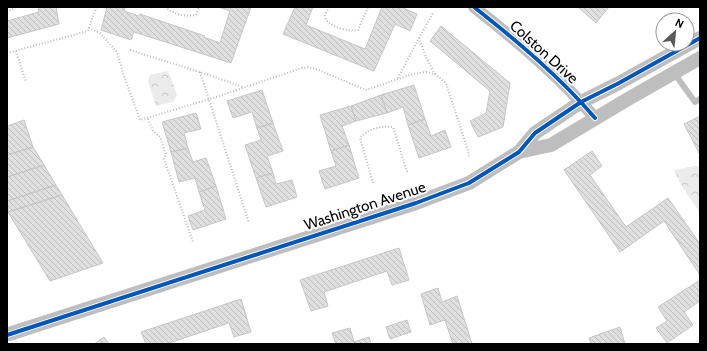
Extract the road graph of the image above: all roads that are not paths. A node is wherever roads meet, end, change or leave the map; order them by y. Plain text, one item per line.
1 (474, 7) edge
2 (700, 38) edge
3 (700, 58) edge
4 (674, 73) junction
5 (700, 99) edge
6 (581, 102) junction
7 (596, 118) junction
8 (519, 152) junction
9 (10, 336) edge

1 - 6 street, Colston Drive
2 - 6 street, Washington Avenue
3 - 4 street, Washington Avenue
4 - 5 lane
4 - 7 street, Washington Avenue
6 - 7 street, Colston Drive
6 - 8 street, Washington Avenue
7 - 8 street, Washington Avenue
8 - 9 street, Washington Avenue

